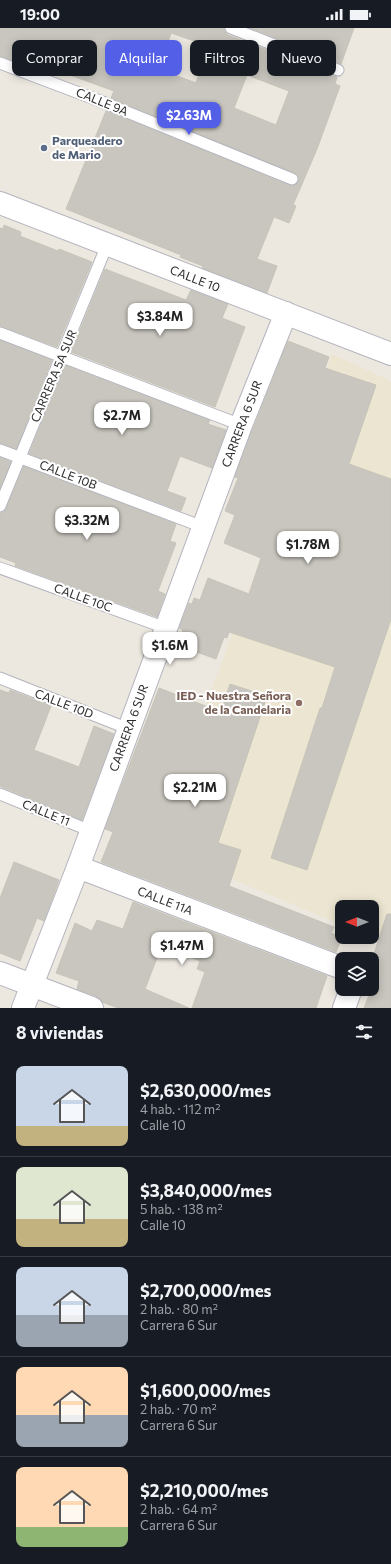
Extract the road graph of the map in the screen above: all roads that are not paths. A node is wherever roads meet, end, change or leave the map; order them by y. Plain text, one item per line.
1 (231, 28) edge
2 (0, 62) edge
3 (338, 70) dead end
4 (292, 179) dead end
5 (0, 203) edge
6 (107, 245) junction
7 (286, 313) junction
8 (0, 333) edge
9 (391, 354) edge
10 (62, 357) junction
11 (240, 425) junction
12 (0, 450) edge
13 (20, 457) junction
14 (0, 506) edge
15 (203, 527) junction
16 (0, 568) edge
17 (166, 628) junction
18 (0, 678) edge
19 (129, 728) junction
20 (0, 794) edge
21 (91, 831) junction
22 (78, 868) junction
23 (335, 965) edge
24 (0, 973) edge
25 (32, 985) junction
26 (348, 996) edge
27 (23, 1008) edge
28 (92, 1008) edge
29 (344, 1008) edge

1 - 3 lane
2 - 4 lane, CALLE 9A
5 - 6 street, CALLE 10
6 - 7 street, CALLE 10
6 - 10 lane, CARRERA 5A SUR
7 - 9 street, CALLE 10
7 - 11 street, CARRERA 6 SUR
8 - 10 lane
10 - 11 lane
10 - 13 lane, CARRERA 5A SUR
11 - 15 street, CARRERA 6 SUR
12 - 13 lane, CALLE 10B
13 - 14 lane, CARRERA 5A SUR
13 - 15 lane, CALLE 10B
15 - 17 street, CARRERA 6 SUR
16 - 17 lane, CALLE 10C
17 - 19 street, CARRERA 6 SUR
18 - 19 lane, CALLE 10D
19 - 21 street, CARRERA 6 SUR
20 - 21 lane, CALLE 11
21 - 22 street, CARRERA 6 SUR
22 - 23 street, CALLE 11A
22 - 25 street, CARRERA 6 SUR
24 - 25 street
25 - 27 street, CARRERA 6 SUR
25 - 28 street
26 - 29 street

